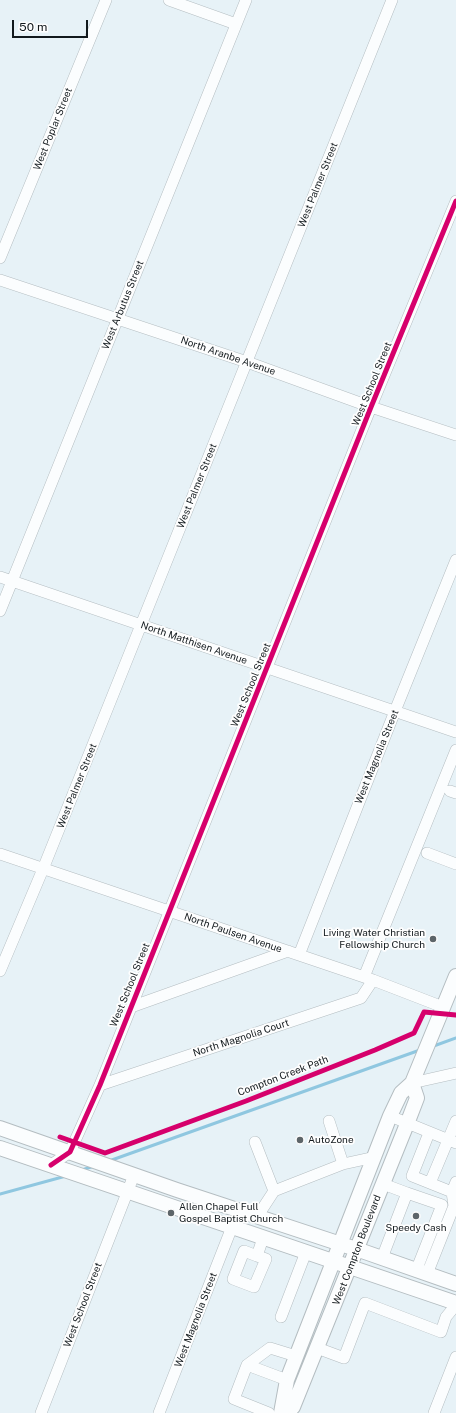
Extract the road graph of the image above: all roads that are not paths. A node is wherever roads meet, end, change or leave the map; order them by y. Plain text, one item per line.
1 (106, 0) edge
2 (169, 0) edge
3 (246, 0) edge
4 (392, 0) edge
5 (236, 24) junction
6 (456, 201) edge
7 (0, 258) edge
8 (0, 280) edge
9 (117, 319) junction
10 (247, 362) junction
11 (372, 407) junction
12 (456, 435) edge
13 (456, 560) edge
14 (0, 577) edge
15 (12, 581) junction
16 (0, 611) edge
17 (141, 625) junction
18 (268, 668) junction
19 (395, 711) junction
20 (456, 732) edge
21 (456, 750) edge
22 (427, 853) dead end
23 (0, 854) edge
24 (456, 864) edge
25 (43, 869) junction
26 (169, 911) junction
27 (293, 953) junction
28 (0, 970) edge
29 (456, 976) edge
30 (368, 979) junction
31 (131, 1007) junction
32 (443, 1007) junction
33 (456, 1073) edge
34 (412, 1083) junction
35 (100, 1085) junction
36 (390, 1116) junction
37 (329, 1120) dead end
38 (456, 1121) edge
39 (407, 1124) junction
40 (0, 1128) edge
41 (429, 1133) junction
42 (255, 1142) dead end
43 (452, 1142) edge
44 (0, 1148) edge
45 (70, 1152) junction
46 (374, 1157) junction
47 (343, 1164) junction
48 (51, 1165) junction
49 (131, 1174) junction
50 (430, 1183) junction
51 (383, 1184) junction
52 (454, 1187) edge
53 (274, 1190) junction
54 (127, 1192) junction
55 (407, 1193) junction
56 (258, 1217) junction
57 (232, 1227) junction
58 (264, 1238) junction
59 (341, 1244) junction
60 (357, 1249) junction
61 (306, 1252) junction
62 (257, 1256) dead end
63 (382, 1258) junction
64 (334, 1262) junction
65 (351, 1267) junction
66 (422, 1272) junction
67 (456, 1284) edge
68 (456, 1304) edge
69 (280, 1317) dead end
70 (317, 1348) junction
71 (296, 1356) junction
72 (456, 1357) edge
73 (248, 1365) junction
74 (287, 1380) junction
75 (41, 1413) edge
76 (159, 1413) edge
77 (269, 1413) edge
78 (281, 1413) edge
79 (286, 1413) edge
80 (434, 1413) edge

1 - 7 street, West Poplar Street
2 - 5 street
3 - 5 street, West Arbutus Street
4 - 10 street, West Palmer Street
5 - 9 street, West Arbutus Street
6 - 11 street, West School Street
8 - 9 street, North Aranbe Avenue
9 - 10 street, North Aranbe Avenue
9 - 15 street, West Arbutus Street
10 - 11 street, North Aranbe Avenue
10 - 17 street, West Palmer Street
11 - 12 street, North Aranbe Avenue
11 - 18 street, West School Street
13 - 19 street, West Magnolia Street
14 - 15 street, North Matthisen Avenue
15 - 16 street, West Arbutus Street
15 - 17 street, North Matthisen Avenue
17 - 18 street, North Matthisen Avenue
17 - 25 street, West Palmer Street
18 - 19 street, North Matthisen Avenue
18 - 26 street, West School Street
19 - 20 street, North Matthisen Avenue
19 - 27 street, West Magnolia Street
21 - 30 street, North Magnolia Court
22 - 24 street
23 - 25 street, North Paulsen Avenue
25 - 26 street, North Paulsen Avenue
25 - 28 street, West Palmer Street
26 - 27 street, North Paulsen Avenue
26 - 31 street, West School Street
27 - 30 street, North Paulsen Avenue
27 - 31 street
29 - 32 main road, West Compton Boulevard
30 - 32 street, North Paulsen Avenue
30 - 35 street, North Magnolia Court
31 - 35 street, West School Street
32 - 34 main road, West Compton Boulevard
33 - 34 street
34 - 36 main road, West Compton Boulevard
34 - 39 main road, West Compton Boulevard
35 - 45 street, West School Street
36 - 39 street
36 - 46 main road, West Compton Boulevard
37 - 47 street
38 - 43 street
39 - 41 street
39 - 51 main road, West Compton Boulevard
40 - 45 main road
41 - 43 street
41 - 50 street
42 - 53 street
43 - 50 street
44 - 48 main road
45 - 48 street
45 - 49 main road
46 - 47 street
46 - 59 main road, West Compton Boulevard
47 - 53 street
48 - 54 main road
49 - 54 street, West School Street
49 - 56 main road
50 - 52 street
51 - 55 street
51 - 60 main road, West Compton Boulevard
52 - 66 street
53 - 56 street
54 - 57 main road
54 - 75 street, West School Street
55 - 63 street
55 - 66 street
56 - 59 main road
57 - 58 main road
57 - 76 street, West Magnolia Street
58 - 61 main road
58 - 62 street
59 - 60 main road
59 - 64 main road, West Compton Boulevard
60 - 63 main road
60 - 65 main road, West Compton Boulevard
61 - 64 main road
61 - 69 street
63 - 66 main road
64 - 65 main road
64 - 71 main road, West Compton Boulevard
65 - 68 main road
65 - 70 main road, West Compton Boulevard
66 - 67 main road
68 - 70 street
70 - 79 main road, West Compton Boulevard
71 - 73 street
71 - 74 main road, West Compton Boulevard
72 - 80 street
73 - 74 street
73 - 77 street
74 - 78 main road, West Compton Boulevard

